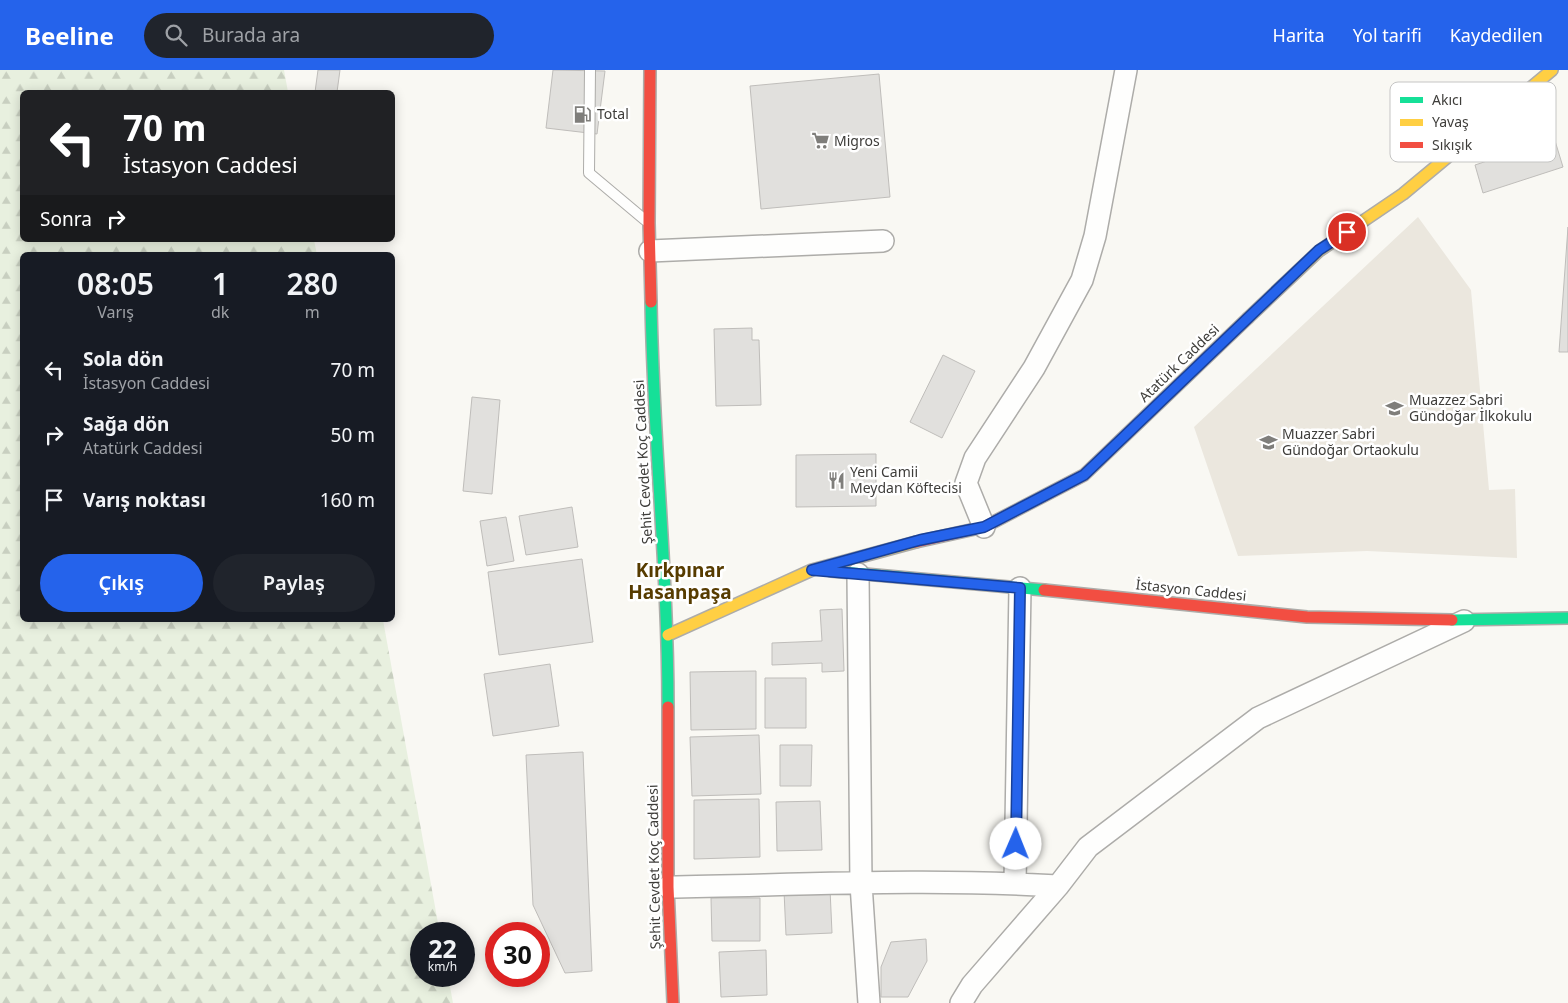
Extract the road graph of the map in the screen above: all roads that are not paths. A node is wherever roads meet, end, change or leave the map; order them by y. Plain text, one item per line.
1 (590, 70) edge
2 (650, 70) edge
3 (1126, 70) edge
4 (1552, 70) edge
5 (1538, 82) edge
6 (1441, 162) edge
7 (649, 224) junction
8 (883, 241) dead end
9 (650, 252) junction
10 (984, 527) junction
11 (812, 570) junction
12 (858, 574) junction
13 (1020, 588) junction
14 (1568, 618) edge
15 (1468, 620) junction
16 (668, 635) junction
17 (1015, 883) junction
18 (861, 884) junction
19 (1058, 886) junction
20 (668, 887) junction
21 (673, 1003) edge
22 (869, 1003) edge
23 (961, 1003) edge

1 - 7 lane
2 - 7 street, Şehit Cevdet Koç Caddesi
3 - 10 street
4 - 5 street, Atatürk Caddesi
6 - 10 street, Atatürk Caddesi
7 - 9 street, Şehit Cevdet Koç Caddesi
8 - 9 street
9 - 16 street, Şehit Cevdet Koç Caddesi
10 - 11 street, Atatürk Caddesi
11 - 12 street, İstasyon Caddesi
11 - 16 street, Atatürk Caddesi
12 - 13 street, İstasyon Caddesi
12 - 18 street
13 - 15 street, İstasyon Caddesi
13 - 17 street
14 - 15 street, İstasyon Caddesi
15 - 19 street
16 - 20 street, Şehit Cevdet Koç Caddesi
17 - 18 street
17 - 19 street
18 - 20 street
18 - 22 street
19 - 23 street
20 - 21 street, Şehit Cevdet Koç Caddesi

